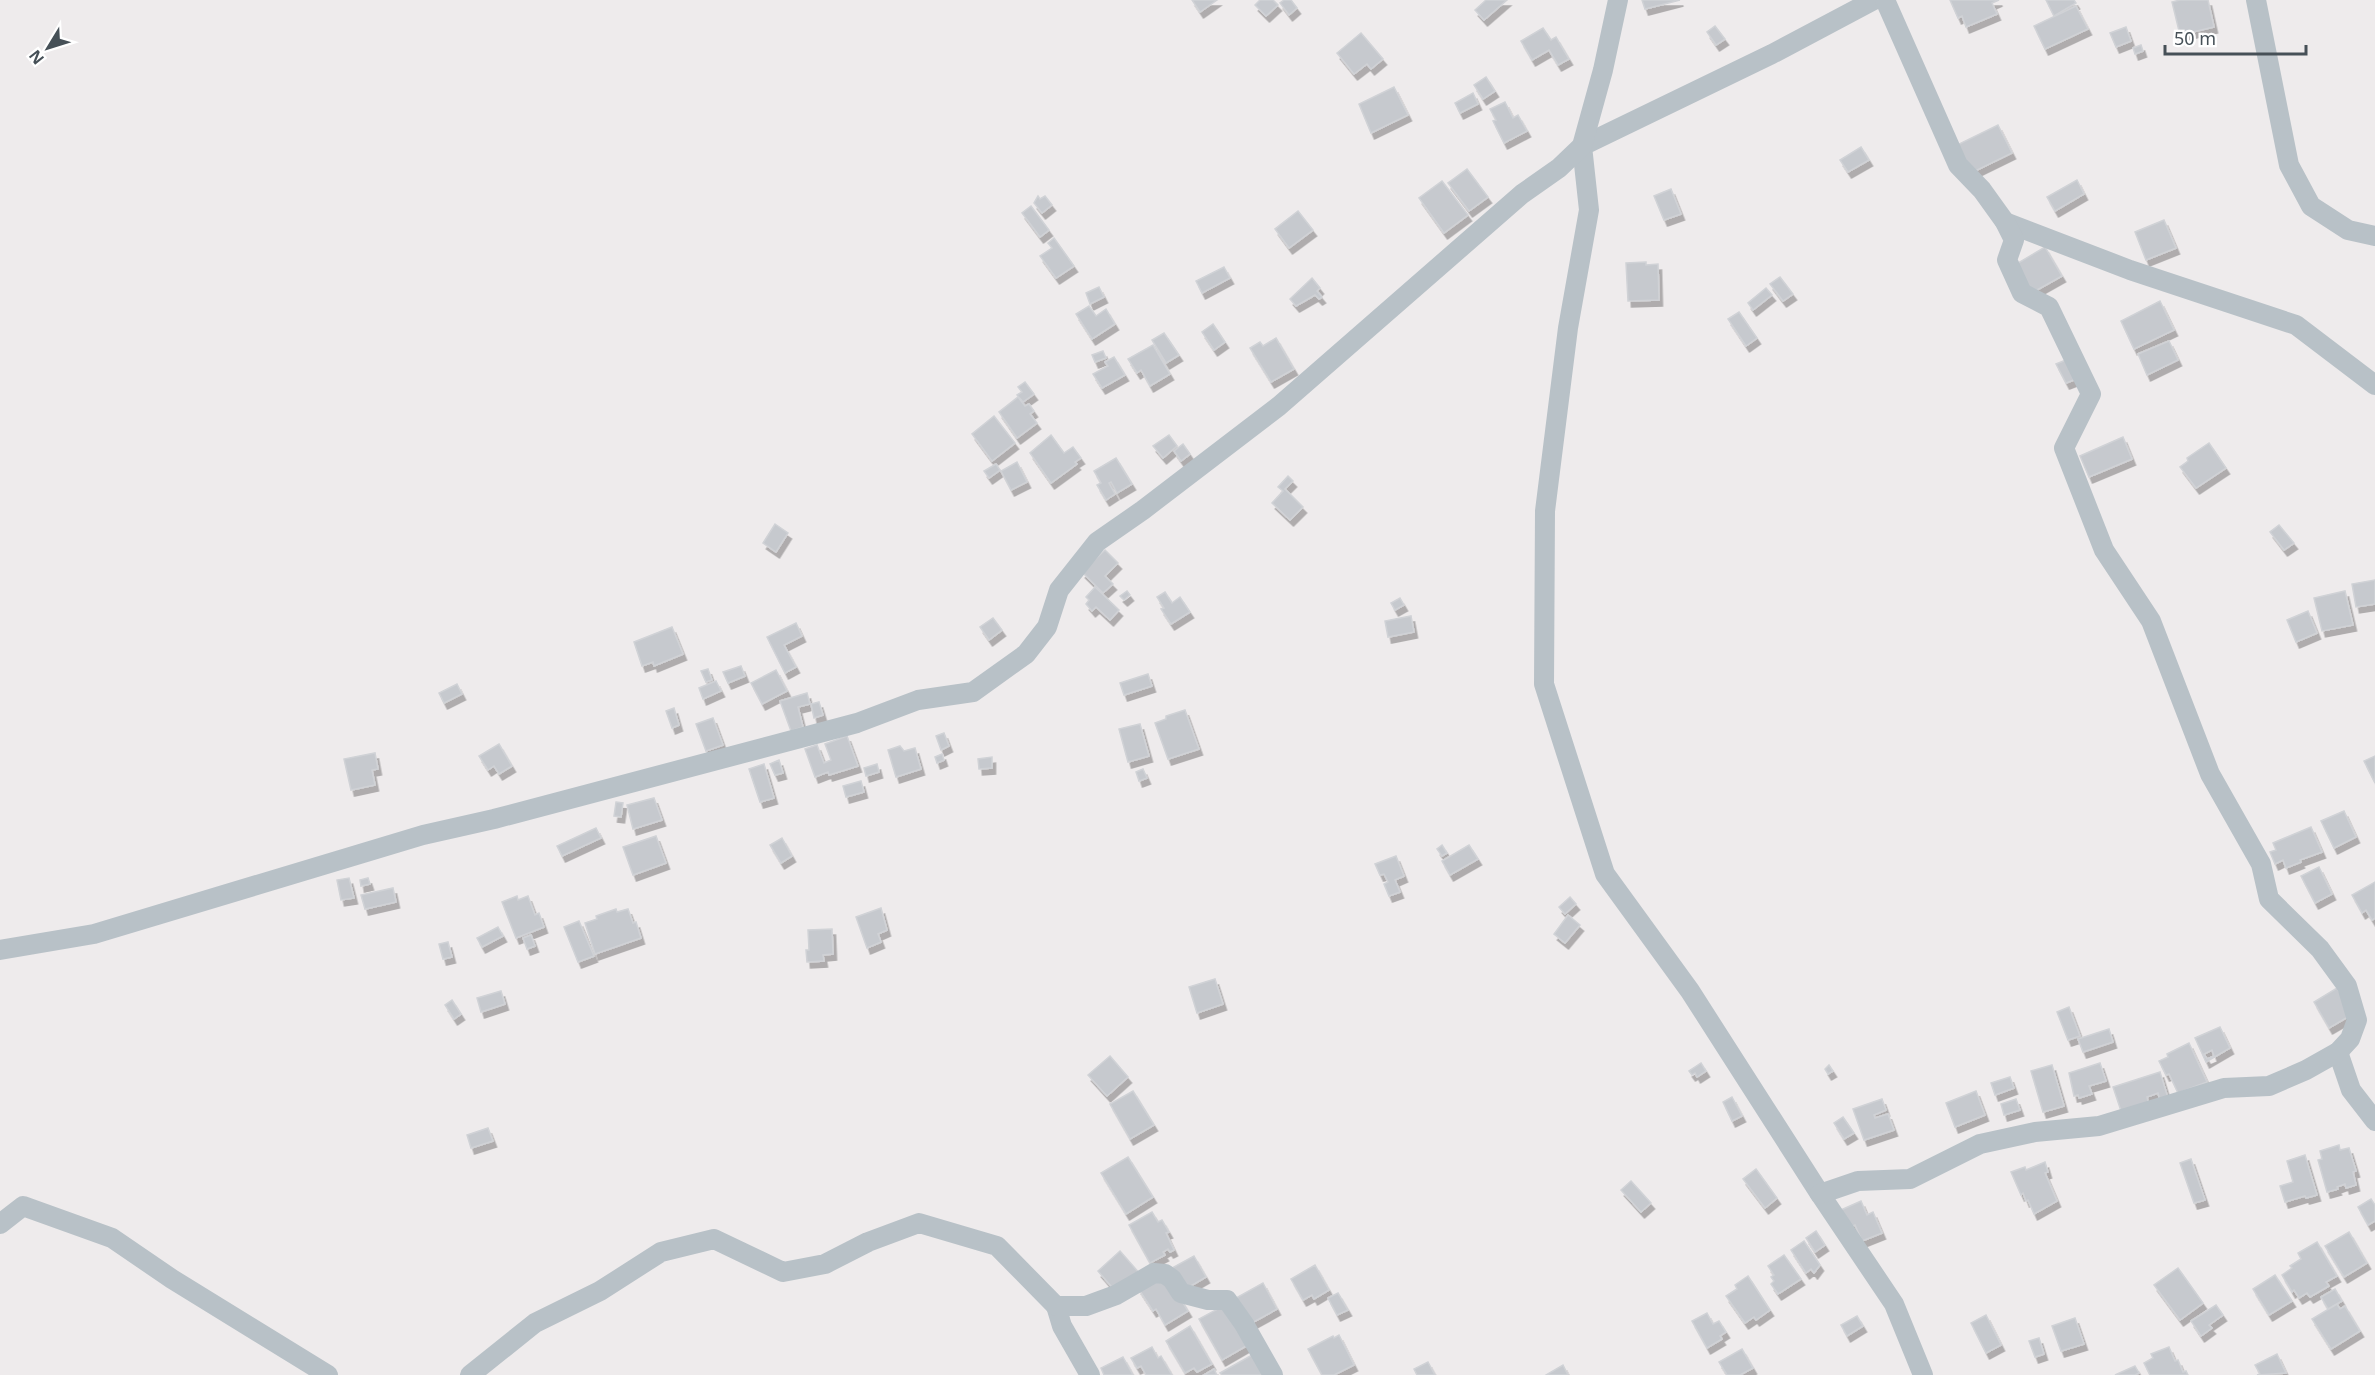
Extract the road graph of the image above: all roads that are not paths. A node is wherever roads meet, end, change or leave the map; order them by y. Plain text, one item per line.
1 (1618, 0) edge
2 (1874, 0) edge
3 (1885, 0) edge
4 (2256, 0) edge
5 (1582, 146) junction
6 (2005, 222) junction
7 (2375, 236) edge
8 (2375, 385) edge
9 (0, 950) edge
10 (2338, 1052) junction
11 (2375, 1121) edge
12 (1820, 1194) junction
13 (0, 1224) edge
14 (1056, 1306) junction
15 (328, 1375) edge
16 (470, 1375) edge
17 (1090, 1375) edge
18 (1273, 1375) edge
19 (1923, 1375) edge

1 - 5 street
2 - 5 street
3 - 6 street
4 - 7 street
5 - 9 street
5 - 12 street
6 - 8 street
6 - 10 street
10 - 11 street
10 - 12 street
12 - 19 street
13 - 15 street
14 - 16 street
14 - 17 street
14 - 18 street

